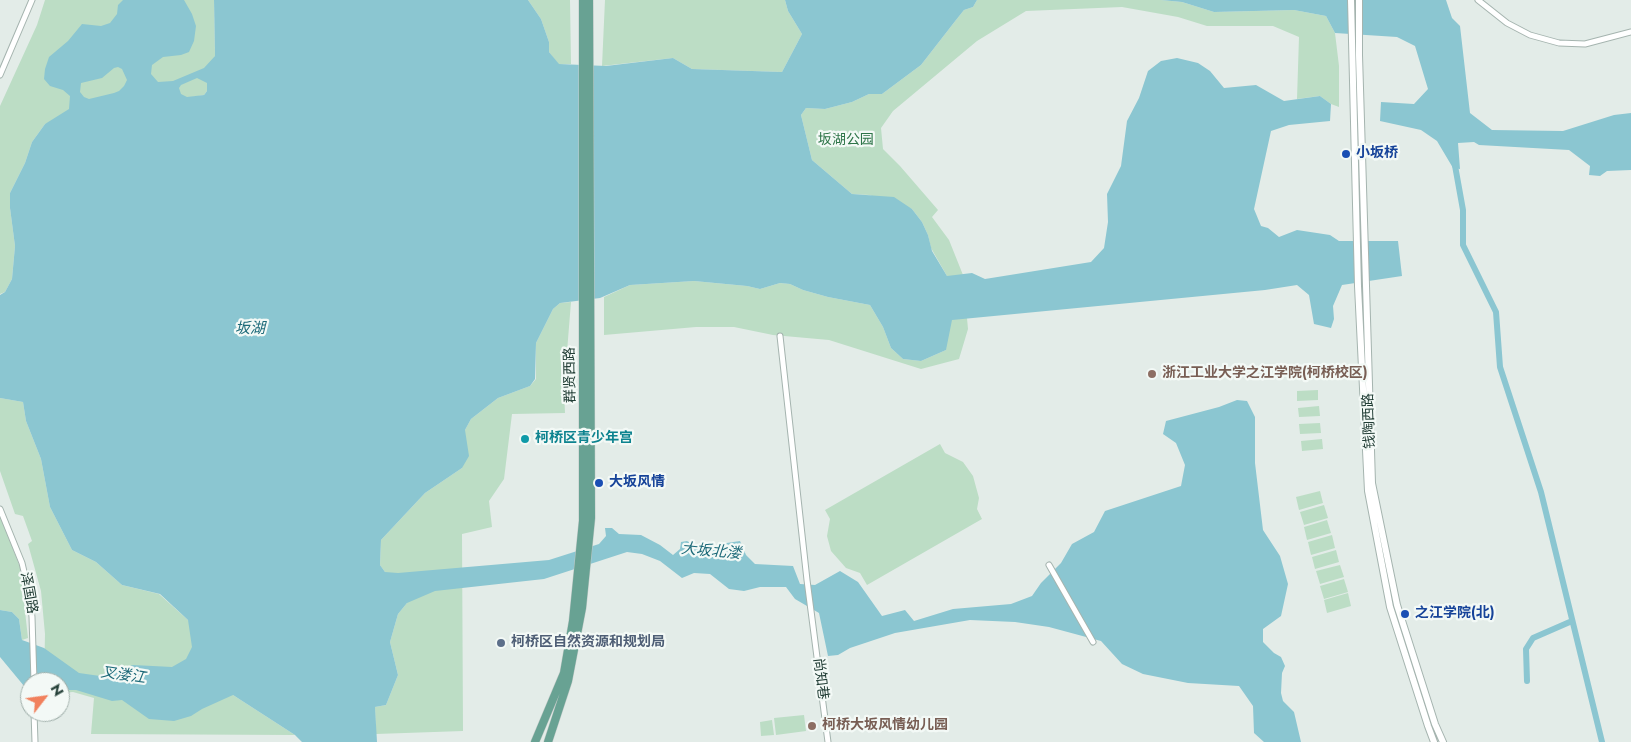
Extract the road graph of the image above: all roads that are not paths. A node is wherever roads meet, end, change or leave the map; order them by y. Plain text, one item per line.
1 (32, 0) edge
2 (583, 0) edge
3 (589, 0) edge
4 (1351, 0) edge
5 (1359, 0) edge
6 (1478, 0) edge
7 (586, 22) junction
8 (1631, 32) edge
9 (1356, 56) junction
10 (0, 75) edge
11 (1362, 286) junction
12 (780, 336) dead end
13 (0, 509) edge
14 (585, 547) junction
15 (1049, 565) dead end
16 (1093, 642) dead end
17 (34, 672) edge
18 (34, 722) edge
19 (35, 742) edge
20 (535, 742) edge
21 (548, 742) edge
22 (828, 742) edge
23 (1434, 742) edge
24 (1443, 742) edge

1 - 10 street
2 - 7 main road, 群贤西路
3 - 7 main road, 群贤西路
4 - 9 street
5 - 9 street, 钱陶西路
6 - 8 street
7 - 14 main road, 群贤西路
9 - 11 street, 钱陶西路
11 - 23 street, 钱陶西路
11 - 24 street, 钱陶西路
12 - 22 street, 尚知巷
13 - 17 street, 泽国路
14 - 20 main road, 群贤西路
14 - 21 main road, 群贤西路
15 - 16 street
18 - 19 street

